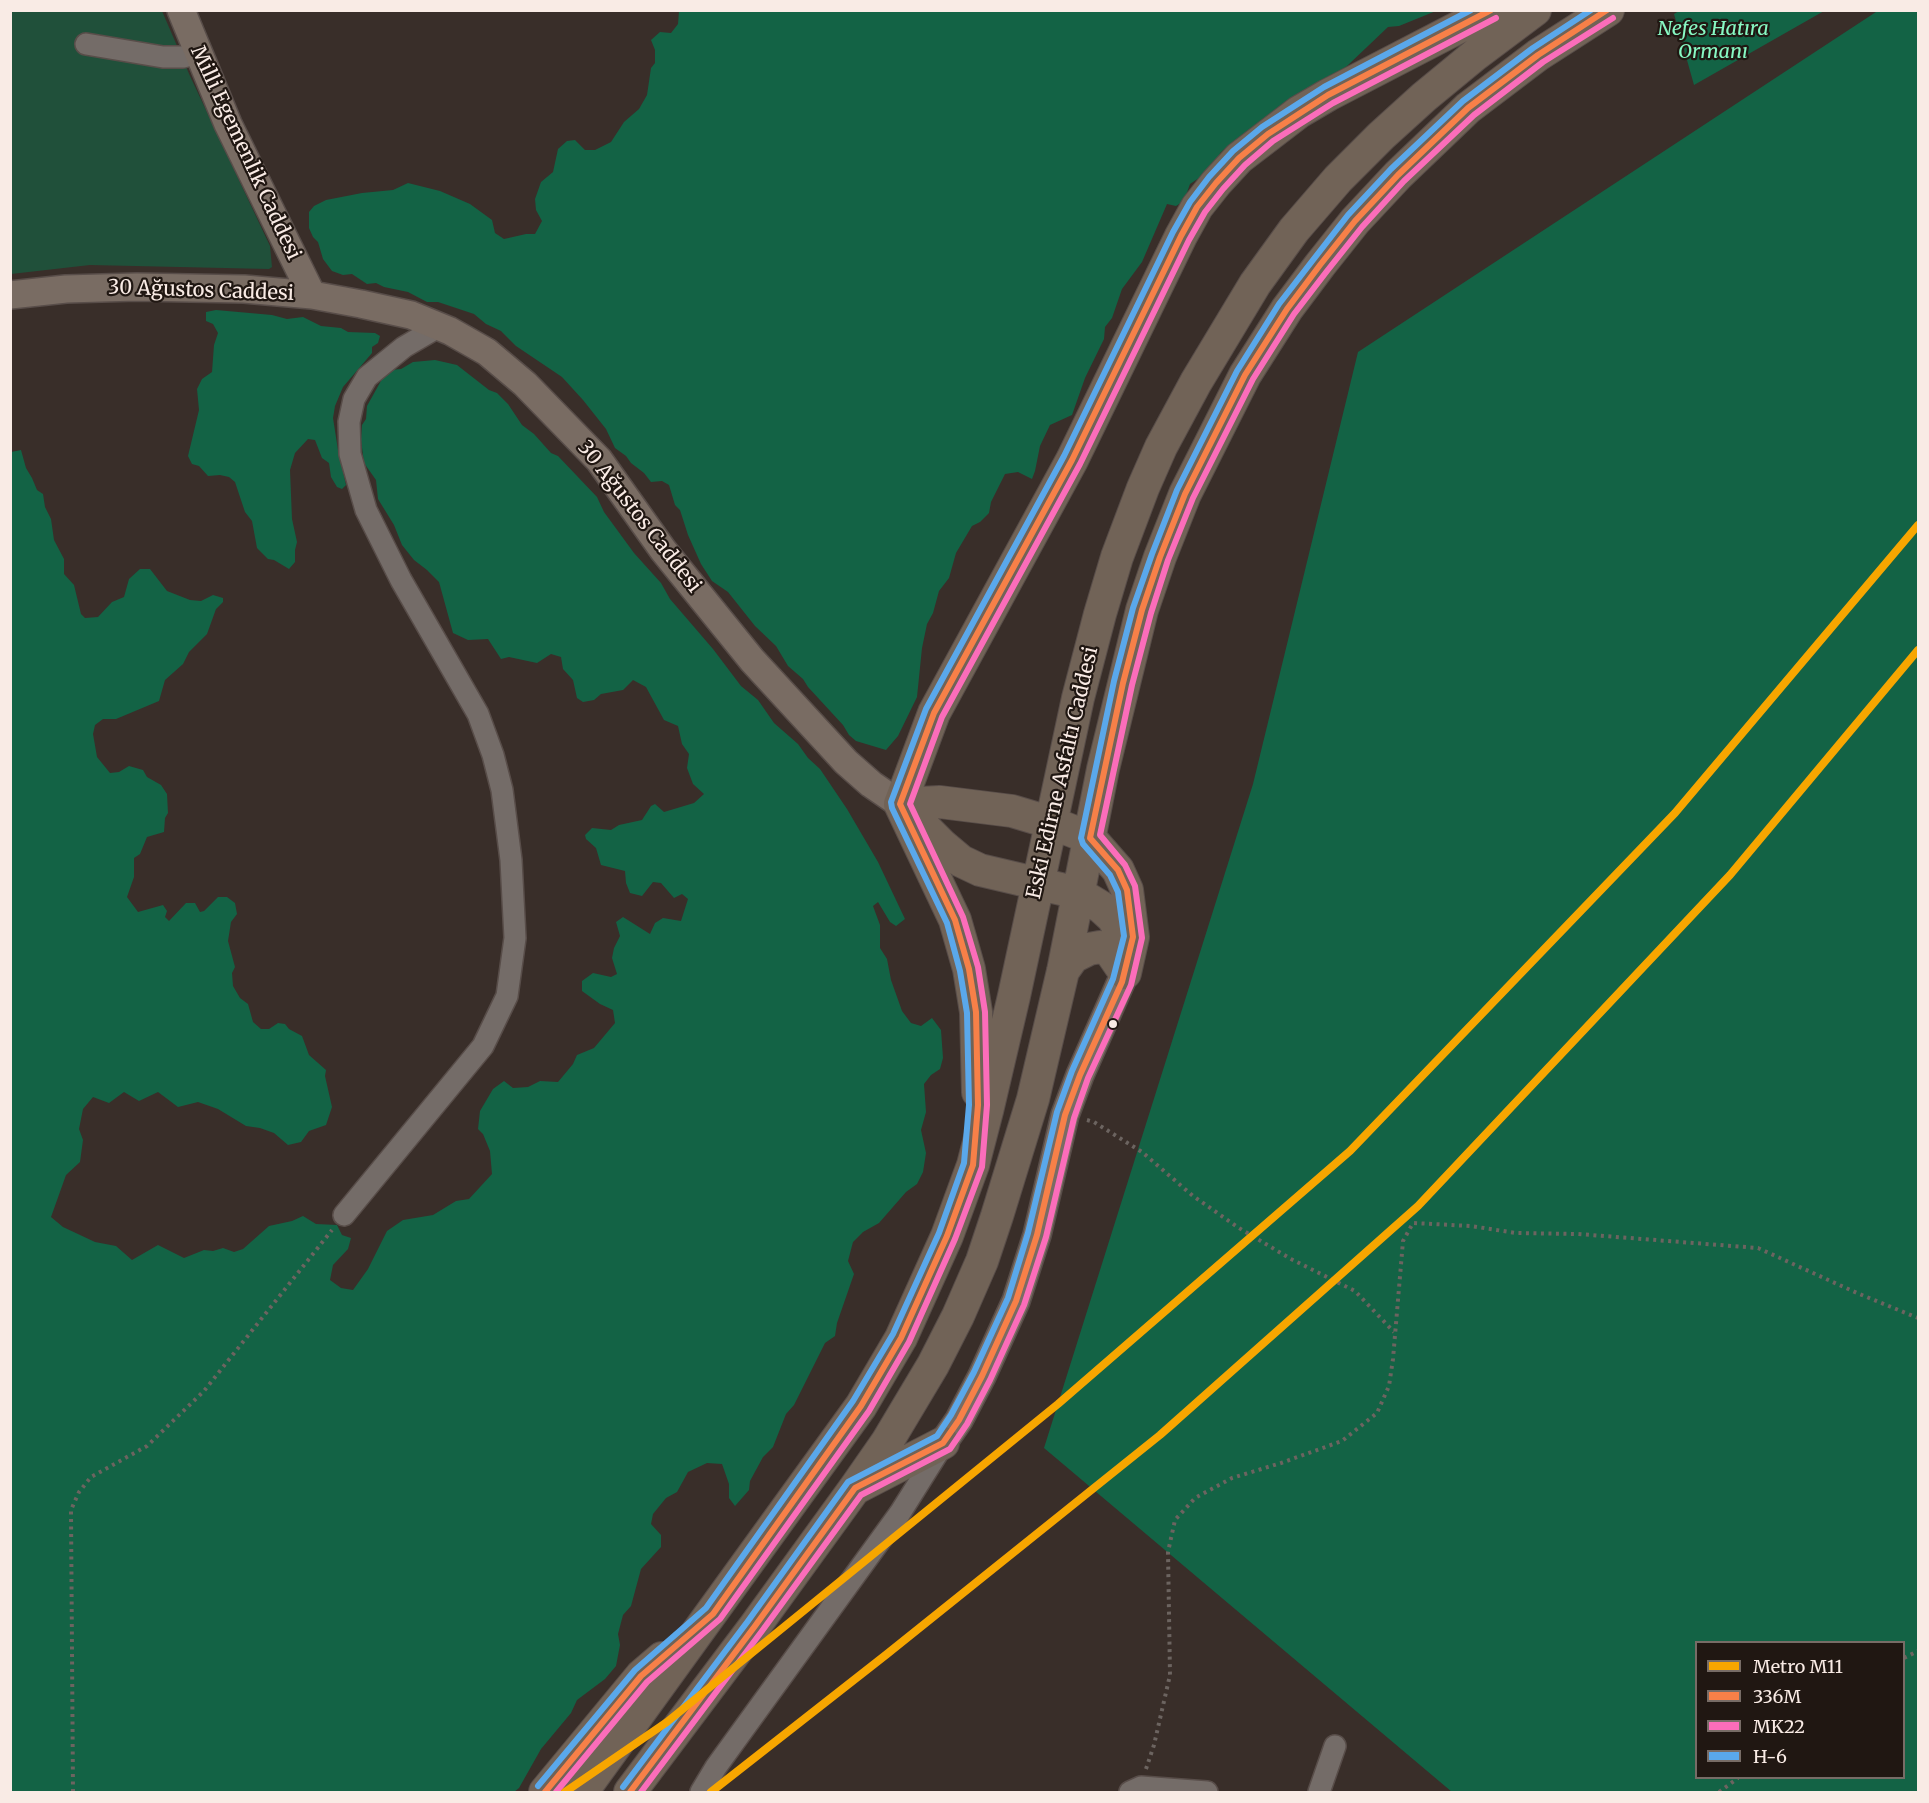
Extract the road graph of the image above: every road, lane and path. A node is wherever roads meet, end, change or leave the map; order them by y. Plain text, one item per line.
1 (181, 10) edge
2 (1491, 10) edge
3 (1535, 10) edge
4 (1608, 10) edge
5 (86, 44) dead end
6 (198, 53) junction
7 (312, 295) junction
8 (10, 296) edge
9 (440, 326) junction
10 (900, 804) junction
11 (1052, 823) junction
12 (1090, 838) junction
13 (1039, 883) junction
14 (1078, 893) junction
15 (1063, 971) junction
16 (1125, 973) junction
17 (1065, 1115) junction
18 (973, 1165) junction
19 (344, 1215) joint
20 (1918, 1318) edge
21 (1395, 1333) junction
22 (943, 1443) junction
23 (855, 1488) junction
24 (713, 1614) junction
25 (1335, 1746) dead end
26 (1737, 1779) edge
27 (1135, 1790) edge
28 (73, 1792) edge
29 (545, 1792) edge
30 (582, 1792) edge
31 (630, 1792) edge
32 (701, 1792) edge
33 (1207, 1792) edge
34 (1319, 1792) edge
35 (1719, 1792) edge

1 - 6 main road, Milli Egemenlik Caddesi
2 - 10 highway
3 - 11 highway, Eski Edirne Asfaltı Caddesi
4 - 12 highway, Eski Edirne Asfaltı Caddesi
5 - 6 street
6 - 7 main road, Milli Egemenlik Caddesi
7 - 8 main road, 30 Ağustos Caddesi
7 - 9 main road, 30 Ağustos Caddesi
9 - 10 main road, 30 Ağustos Caddesi
9 - 19 street
10 - 11 highway
10 - 13 highway
10 - 18 highway
11 - 12 highway
11 - 13 highway, Eski Edirne Asfaltı Caddesi
12 - 14 highway, Eski Edirne Asfaltı Caddesi
12 - 16 highway
13 - 14 highway
13 - 18 highway, Eski Edirne Asfaltı Caddesi
14 - 15 highway, Eski Edirne Asfaltı Caddesi
14 - 16 highway
15 - 16 highway
15 - 23 highway, Eski Edirne Asfaltı Caddesi
16 - 17 main road
17 - 21 path
17 - 22 main road
18 - 24 highway, Eski Edirne Asfaltı Caddesi
19 - 28 path
20 - 21 path
21 - 27 path
22 - 23 highway
22 - 32 street
23 - 31 highway, Eski Edirne Asfaltı Caddesi
24 - 29 highway
24 - 30 highway
25 - 34 street
26 - 35 path
27 - 33 street

